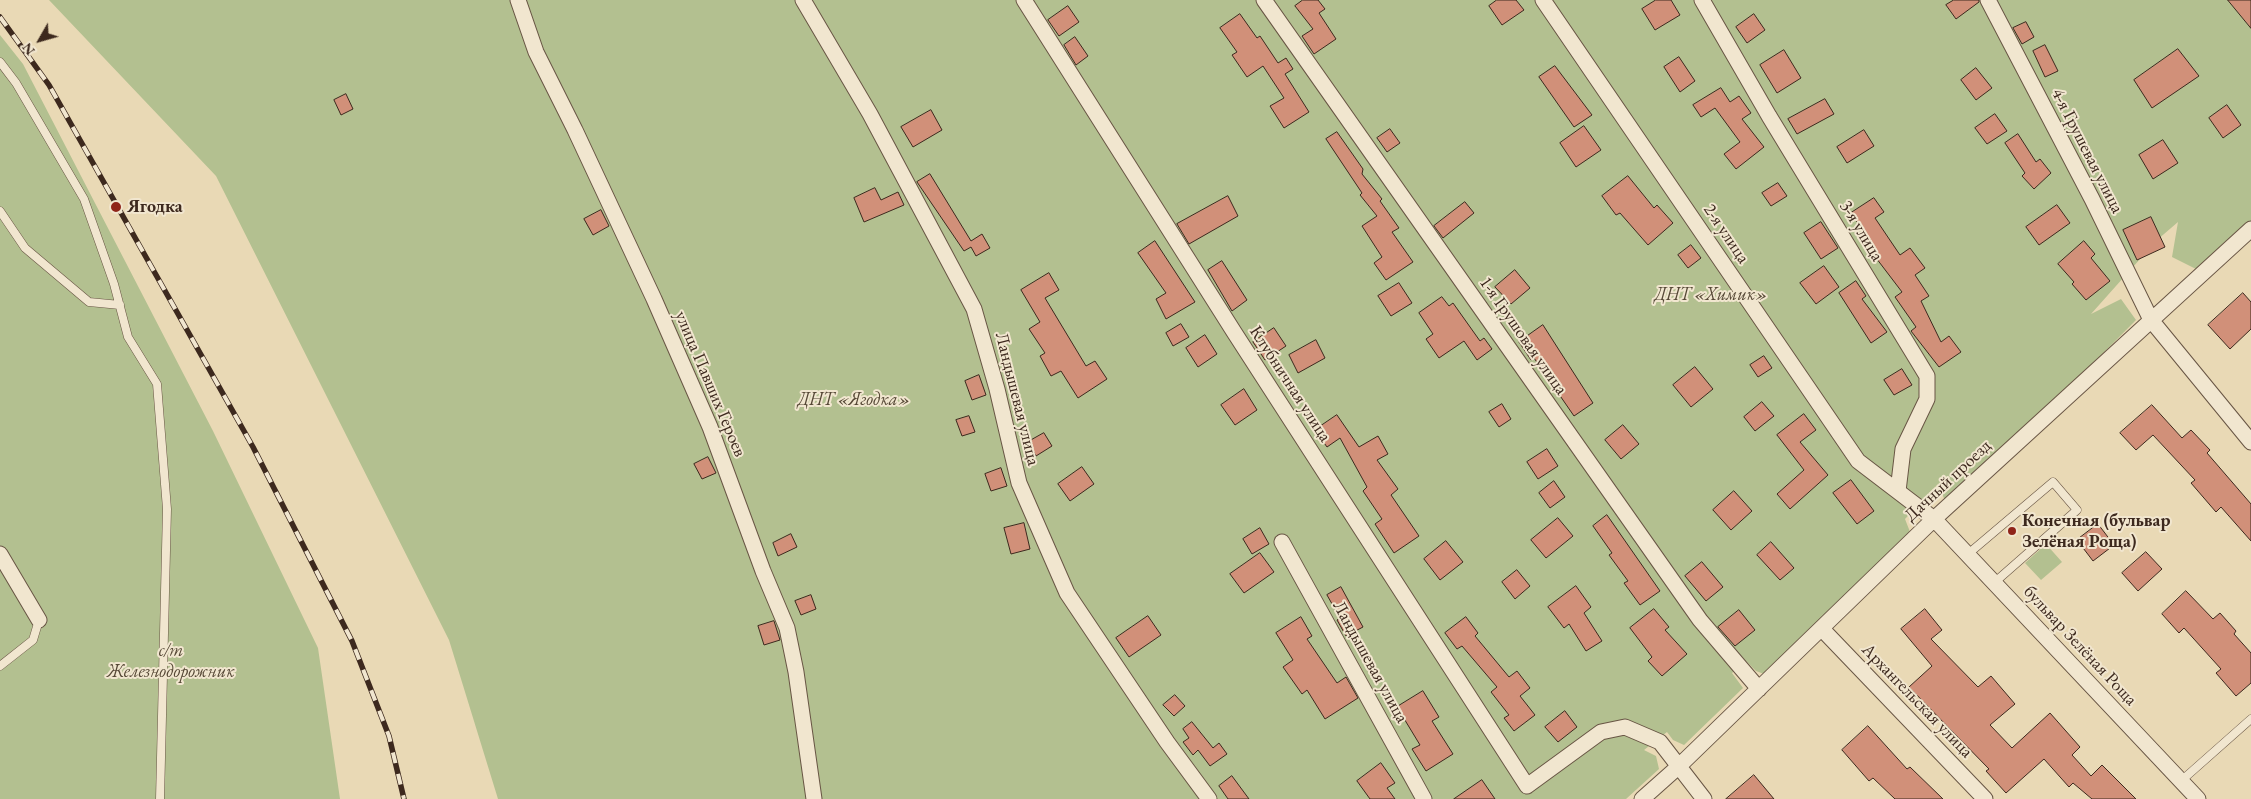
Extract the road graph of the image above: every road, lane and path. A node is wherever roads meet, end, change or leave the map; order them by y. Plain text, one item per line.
1 (518, 0) edge
2 (803, 0) edge
3 (1024, 0) edge
4 (1264, 0) edge
5 (1543, 0) edge
6 (1702, 0) edge
7 (1988, 0) edge
8 (0, 62) edge
9 (0, 211) edge
10 (2251, 229) edge
11 (120, 305) junction
12 (2151, 320) junction
13 (2251, 442) edge
14 (1898, 491) junction
15 (1934, 519) junction
16 (1282, 542) dead end
17 (0, 554) edge
18 (1968, 554) junction
19 (1995, 582) junction
20 (39, 620) joint
21 (1822, 628) junction
22 (0, 666) edge
23 (1758, 689) junction
24 (2251, 719) edge
25 (1678, 767) junction
26 (2181, 781) junction
27 (1526, 793) edge
28 (160, 799) edge
29 (814, 799) edge
30 (1209, 799) edge
31 (1424, 799) edge
32 (1642, 799) edge
33 (1704, 799) edge
34 (1985, 799) edge
35 (2198, 799) edge

1 - 29 street, улица Павших Героев
2 - 30 street, Ландышевая улица
3 - 27 street, Клубничная улица
4 - 23 street, 1-я Грушовая улица
5 - 14 street, 2-я улица
6 - 14 street, 3-я улица
7 - 12 street, 4-я Грушевая улица
8 - 11 lane
9 - 11 lane
10 - 12 street, Дачный проезд
11 - 28 lane
12 - 13 street, 4-я Грушевая улица
12 - 15 street, Дачный проезд
14 - 15 street, 2-я улица
15 - 18 street, бульвар Зелёная Роща
15 - 21 street, Дачный проезд
16 - 31 street, Ландышевая улица
17 - 20 street
18 - 19 street, бульвар Зелёная Роща
18 - 19 lane
19 - 26 street, бульвар Зелёная Роща
20 - 22 lane
21 - 23 street, Дачный проезд
21 - 34 street, Архангельская улица
23 - 25 street, Дачный проезд
24 - 26 lane
25 - 27 street
25 - 32 street, Дачный проезд
25 - 33 street
26 - 35 street, бульвар Зелёная Роща

